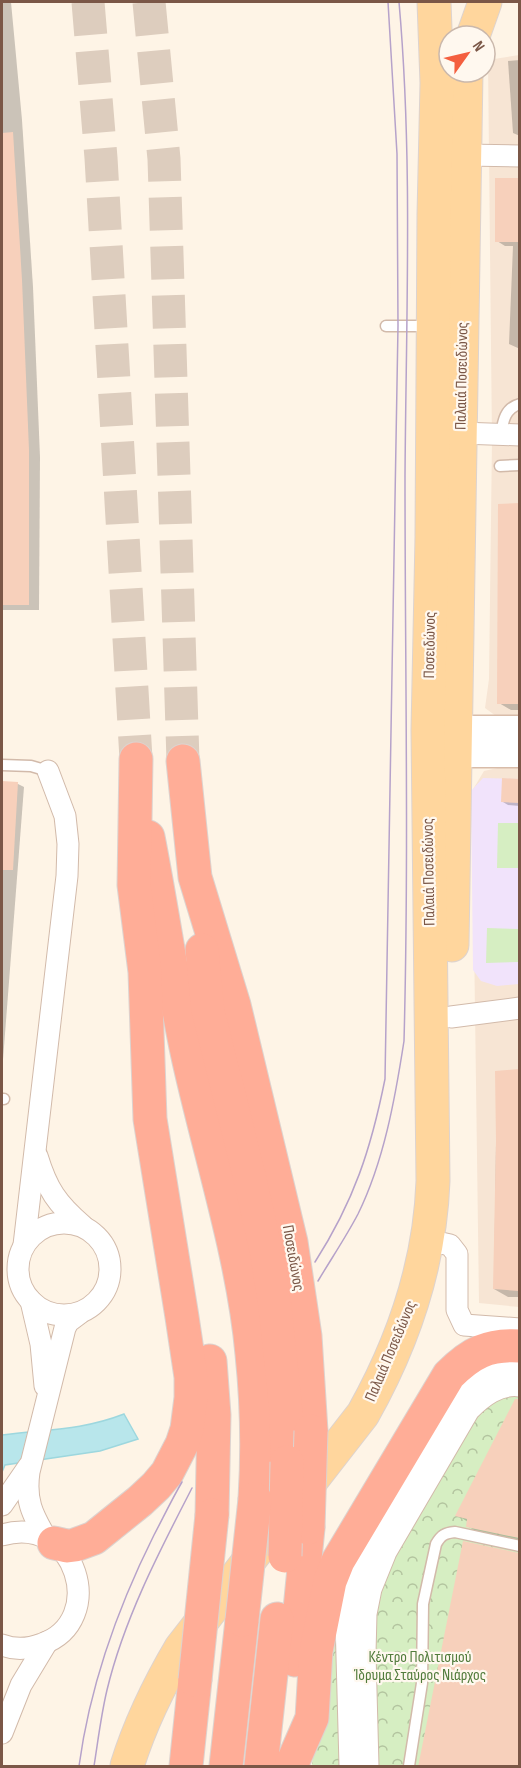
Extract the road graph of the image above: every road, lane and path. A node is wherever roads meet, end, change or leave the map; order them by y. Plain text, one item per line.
1 (434, 2) edge
2 (463, 2) edge
3 (485, 2) edge
4 (464, 24) edge
5 (477, 24) edge
6 (466, 84) edge
7 (465, 155) junction
8 (519, 156) edge
9 (442, 319) junction
10 (386, 326) dead end
11 (519, 404) edge
12 (461, 433) junction
13 (510, 435) edge
14 (519, 465) edge
15 (500, 466) dead end
16 (445, 537) junction
17 (519, 730) edge
18 (442, 742) junction
19 (519, 753) edge
20 (183, 761) tunnel mouth
21 (2, 765) edge
22 (48, 771) joint
23 (195, 877) junction
24 (145, 972) junction
25 (519, 1008) edge
26 (451, 1017) junction
27 (35, 1149) junction
28 (86, 1228) junction
29 (441, 1243) junction
30 (24, 1245) junction
31 (31, 1301) junction
32 (80, 1313) junction
33 (519, 1329) edge
34 (519, 1346) edge
35 (519, 1372) edge
36 (519, 1386) edge
37 (47, 1402) junction
38 (31, 1463) junction
39 (2, 1506) edge
40 (2, 1535) edge
41 (50, 1540) junction
42 (519, 1546) edge
43 (47, 1642) junction
44 (4, 1646) edge
45 (21, 1685) junction
46 (2, 1732) edge
47 (127, 1767) edge
48 (145, 1767) edge
49 (186, 1767) edge
50 (225, 1767) edge
51 (261, 1767) edge
52 (285, 1767) edge
53 (291, 1767) edge
54 (350, 1767) edge
55 (368, 1767) edge
56 (409, 1767) edge

1 - 9 main road, Παλαιά Ποσειδώνος
2 - 4 main road
3 - 5 main road
6 - 7 main road, Παλαιά Ποσειδώνος
7 - 8 street
7 - 9 main road, Παλαιά Ποσειδώνος
9 - 10 lane
9 - 12 main road, Παλαιά Ποσειδώνος
9 - 16 main road, Παλαιά Ποσειδώνος
11 - 13 lane
12 - 13 street
12 - 16 main road, Παλαιά Ποσειδώνος
14 - 15 lane
16 - 18 main road, Ποσειδώνος
17 - 18 main road
18 - 19 main road
18 - 26 main road
18 - 47 main road, Παλαιά Ποσειδώνος
20 - 23 highway, Ποσειδώνος
21 - 22 lane
22 - 27 street
23 - 51 highway, bridge
23 - 52 highway, Ποσειδώνος, bridge
24 - 41 highway
24 - 49 highway, bridge
24 - 50 highway, bridge
25 - 26 street
26 - 29 main road, Παλαιά Ποσειδώνος
27 - 28 street
27 - 30 street
28 - 30 street
28 - 32 street
29 - 33 street
29 - 48 main road, Παλαιά Ποσειδώνος
30 - 31 street
31 - 32 street
31 - 37 street
32 - 37 street
34 - 53 highway
35 - 54 street
36 - 55 street
37 - 38 street
38 - 39 street
38 - 41 street
40 - 41 street
41 - 43 street
42 - 56 lane
43 - 44 street
43 - 45 street
44 - 45 street
45 - 46 street

